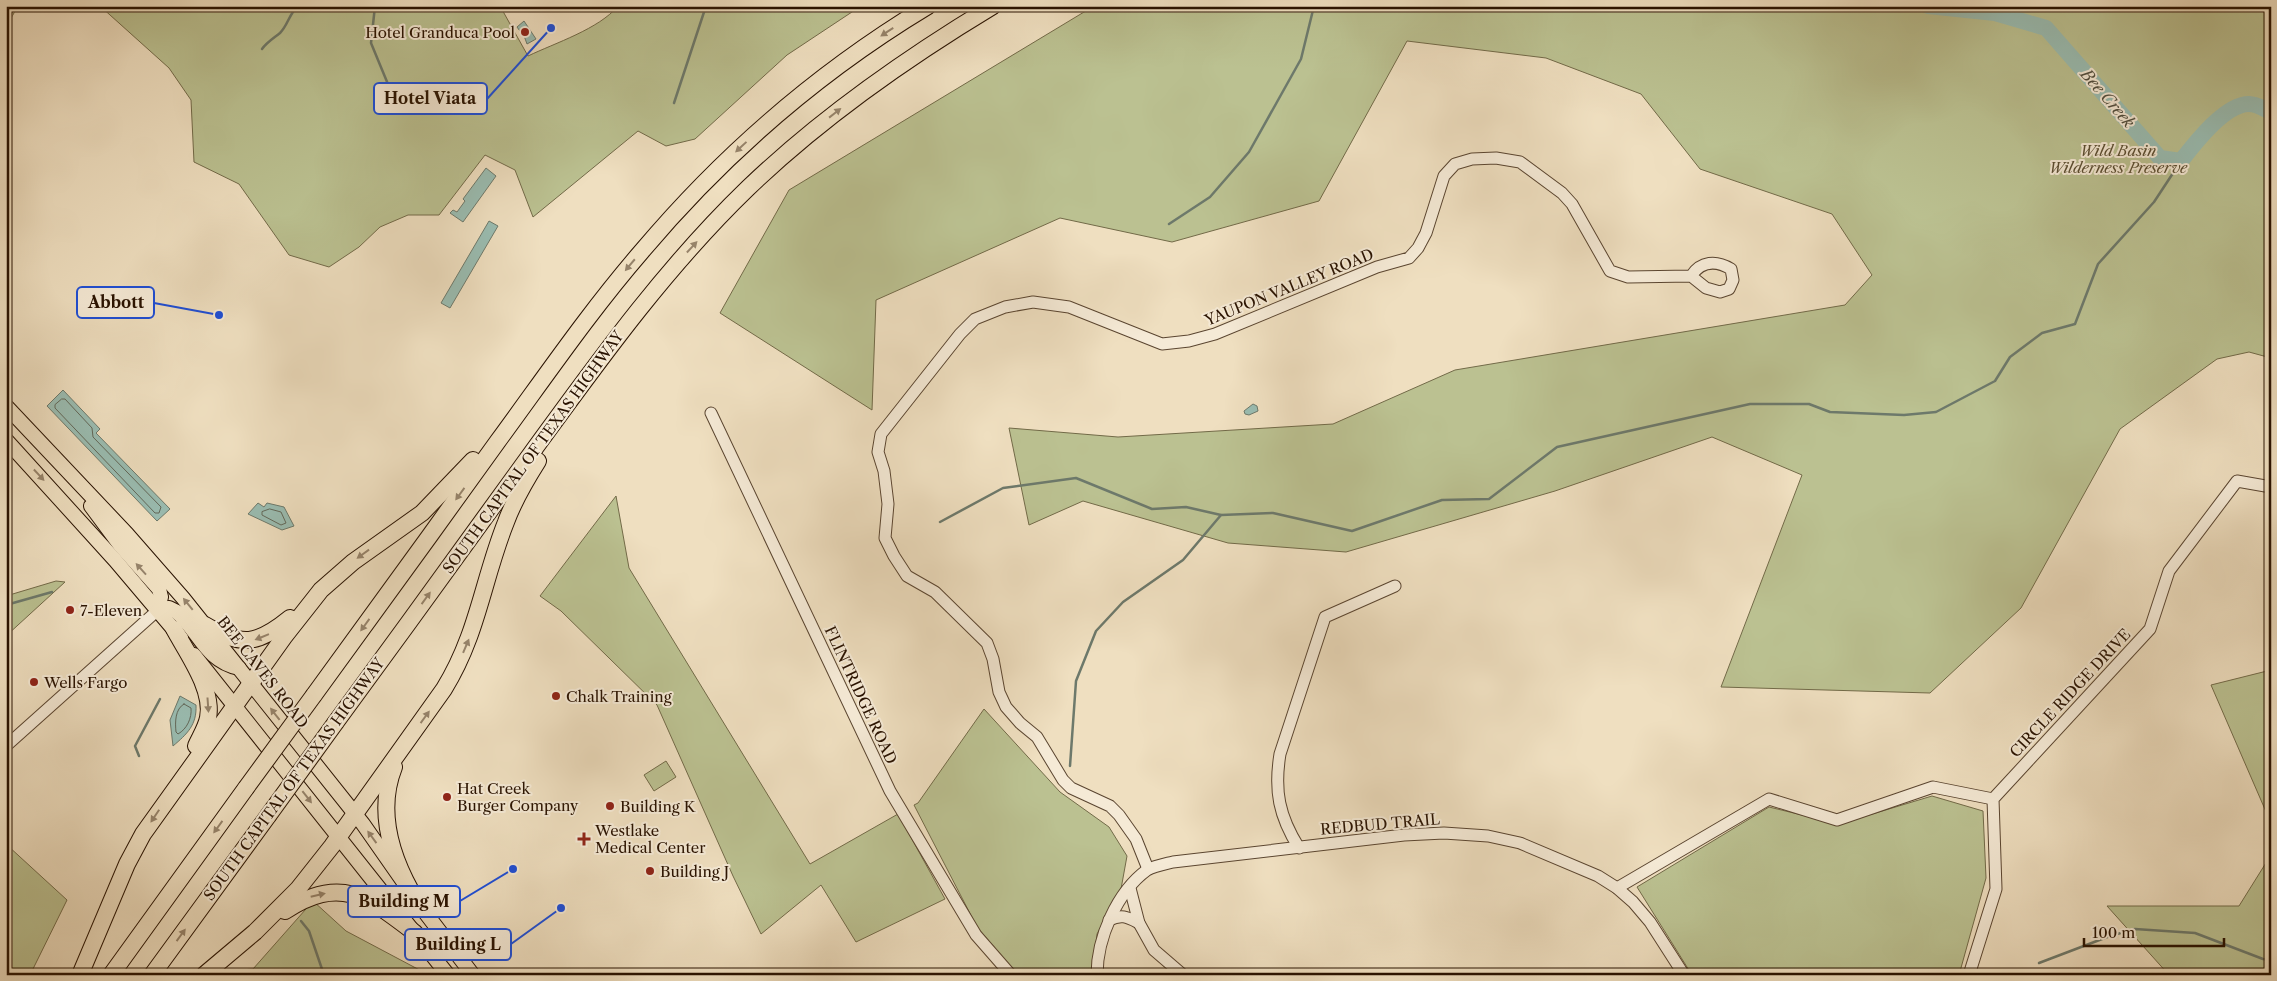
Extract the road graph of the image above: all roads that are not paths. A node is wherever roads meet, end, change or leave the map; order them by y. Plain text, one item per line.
1 (928, 6) edge
2 (978, 6) edge
3 (993, 6) edge
4 (930, 45) junction
5 (1691, 276) dead end
6 (606, 350) junction
7 (553, 367) junction
8 (6, 406) edge
9 (711, 413) dead end
10 (6, 440) edge
11 (57, 459) junction
12 (2271, 488) edge
13 (1396, 586) dead end
14 (315, 597) junction
15 (158, 610) junction
16 (205, 625) junction
17 (174, 629) junction
18 (239, 668) junction
19 (251, 683) junction
20 (235, 706) junction
21 (404, 745) junction
22 (6, 746) edge
23 (172, 792) junction
24 (1993, 799) junction
25 (354, 813) junction
26 (338, 837) junction
27 (1299, 848) junction
28 (1148, 870) junction
29 (1130, 888) junction
30 (1616, 888) junction
31 (411, 891) junction
32 (1109, 920) junction
33 (1139, 923) junction
34 (260, 927) junction
35 (415, 933) junction
36 (80, 975) edge
37 (111, 975) edge
38 (152, 975) edge
39 (204, 975) edge
40 (448, 975) edge
41 (473, 975) edge
42 (1011, 975) edge
43 (1097, 975) edge
44 (1183, 975) edge
45 (1684, 975) edge
46 (1969, 975) edge

1 -> 7 highway
2 - 4 highway
3 - 4 highway, SOUTH CAPITAL OF TEXAS HIGHWAY
6 -> 4 highway, SOUTH CAPITAL OF TEXAS HIGHWAY
5 - 28 street, YAUPON VALLEY ROAD
21 -> 6 highway
38 -> 6 highway, SOUTH CAPITAL OF TEXAS HIGHWAY, bridge
7 -> 14 highway
7 -> 37 highway, bridge
8 - 11 main road, BEE CAVES ROAD
9 - 42 street, FLINTRIDGE ROAD
10 -> 15 main road
15 -> 11 main road
16 -> 11 main road, BEE CAVES ROAD
12 - 24 street, CIRCLE RIDGE DRIVE
13 - 27 street
14 -> 16 highway
14 - 19 highway
15 - 17 main road
15 - 18 main road
15 - 22 street
16 - 18 main road, BEE CAVES ROAD
17 - 20 main road
17 -> 23 highway
18 - 19 main road, BEE CAVES ROAD
19 - 20 highway
25 -> 19 main road, BEE CAVES ROAD
20 - 23 highway
20 -> 26 main road
21 - 25 highway
21 - 31 highway
23 -> 36 highway
24 - 30 street
24 - 46 street
25 - 26 highway
31 -> 25 main road, BEE CAVES ROAD
26 - 34 highway
26 - 35 main road
27 - 28 street, REDBUD TRAIL
27 - 30 street, REDBUD TRAIL
28 - 29 street, REDBUD TRAIL
29 - 32 street, REDBUD TRAIL
29 - 33 street
30 - 45 street, REDBUD TRAIL
31 - 41 main road, BEE CAVES ROAD
32 - 33 street
32 - 43 street, REDBUD TRAIL
33 - 44 street
34 -> 35 highway
34 - 39 highway
35 - 40 main road

